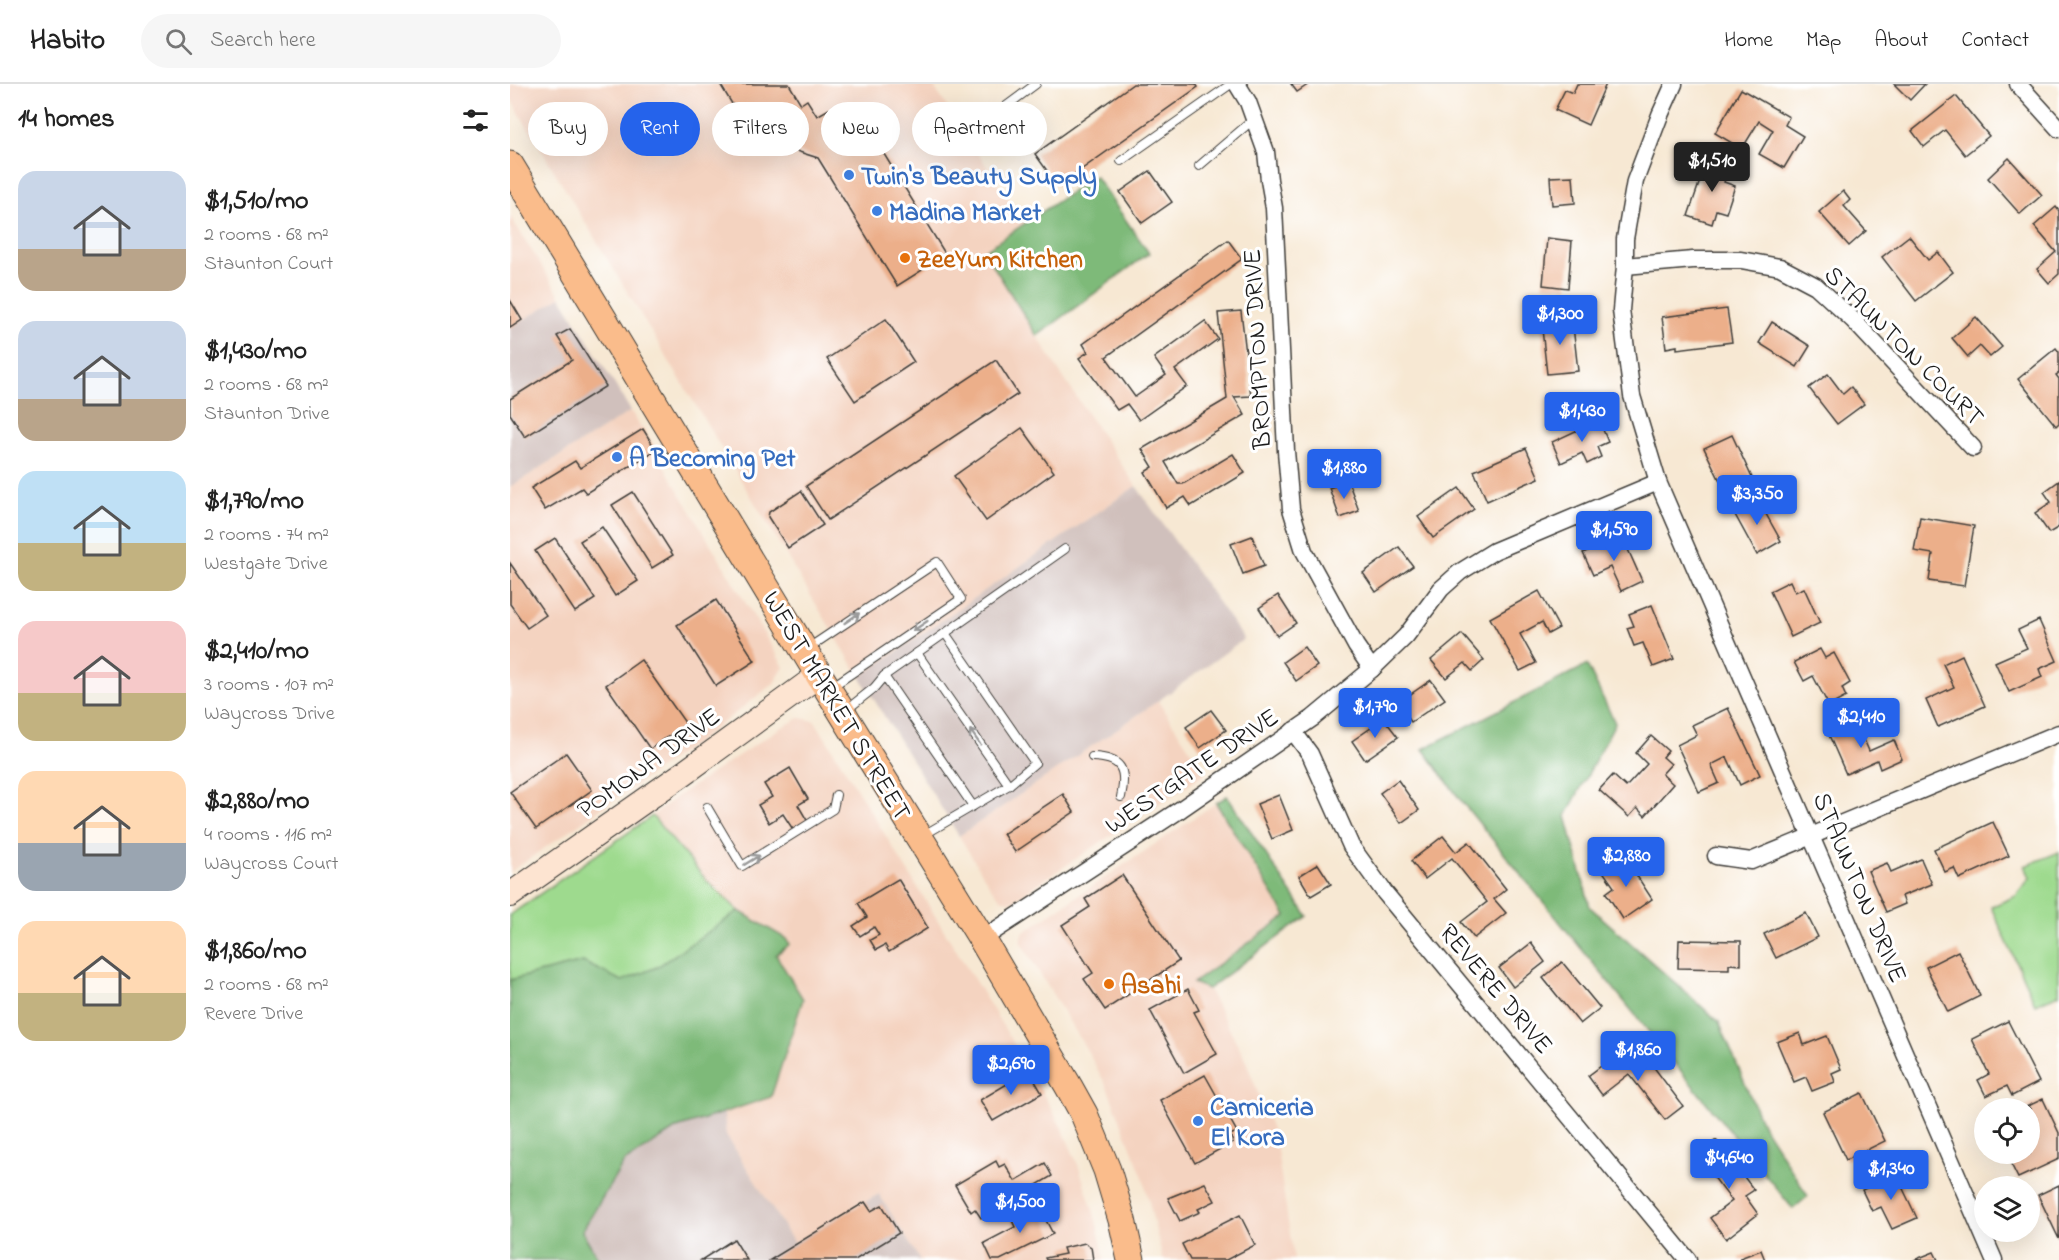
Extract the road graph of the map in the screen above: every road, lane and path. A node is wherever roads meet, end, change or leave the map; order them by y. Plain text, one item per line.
1 (1036, 84) edge
2 (1231, 84) edge
3 (1237, 84) edge
4 (1674, 84) edge
5 (2018, 84) edge
6 (1012, 102) edge
7 (1254, 119) junction
8 (2059, 129) edge
9 (1121, 161) dead end
10 (510, 165) edge
11 (1199, 166) dead end
12 (1625, 266) junction
13 (1973, 448) dead end
14 (1658, 482) junction
15 (1065, 549) dead end
16 (945, 633) junction
17 (804, 651) junction
18 (917, 653) junction
19 (1372, 669) junction
20 (884, 676) junction
21 (823, 682) junction
22 (842, 713) junction
23 (1293, 730) junction
24 (2059, 733) edge
25 (1092, 757) dead end
26 (1009, 786) junction
27 (836, 795) dead end
28 (1120, 797) dead end
29 (973, 806) junction
30 (707, 807) dead end
31 (1812, 836) junction
32 (919, 838) junction
33 (1716, 856) dead end
34 (510, 894) edge
35 (982, 939) junction
36 (1131, 1260) edge
37 (1688, 1260) edge
38 (1994, 1260) edge

1 - 6 lane
2 - 9 lane
3 - 7 street, BROMPTON DRIVE
4 - 12 street, STAUNTON DRIVE
5 - 8 street
7 - 11 lane
7 - 19 street, BROMPTON DRIVE
10 - 17 main road, WEST MARKET STREET
12 - 13 street, STAUNTON COURT
12 - 14 street, STAUNTON DRIVE
14 - 19 street, WESTGATE DRIVE
14 - 31 street, STAUNTON DRIVE
15 - 16 lane
16 - 18 lane
16 - 26 lane
17 - 21 main road, WEST MARKET STREET
17 -> 21 lane
18 - 20 lane
26 -> 18 lane
19 - 23 street, WESTGATE DRIVE
20 - 22 lane
20 - 29 lane
21 - 22 main road, WEST MARKET STREET
21 - 34 street, POMONA DRIVE
22 - 32 main road, WEST MARKET STREET
23 - 35 street, WESTGATE DRIVE
23 - 37 street, REVERE DRIVE
24 - 31 street
25 - 28 lane
26 - 29 lane
30 -> 27 lane
29 - 32 lane
31 - 33 street
31 - 38 street, STAUNTON DRIVE
32 - 35 main road, WEST MARKET STREET
35 - 36 main road, WEST MARKET STREET

